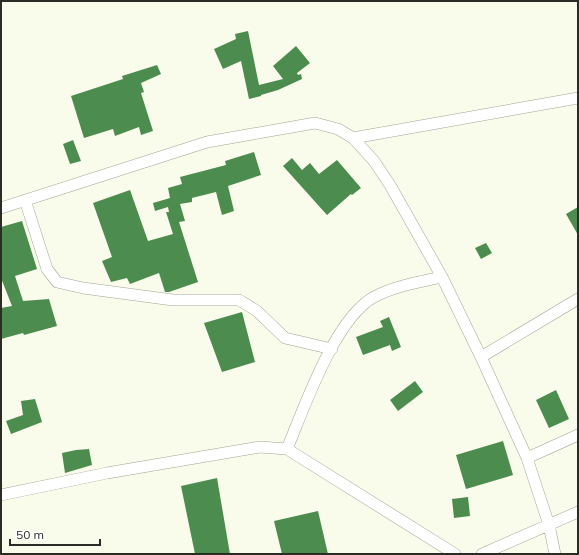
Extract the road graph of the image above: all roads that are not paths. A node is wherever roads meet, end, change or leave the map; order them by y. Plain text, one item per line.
1 (578, 98) edge
2 (353, 138) junction
3 (25, 200) junction
4 (1, 208) edge
5 (442, 277) junction
6 (578, 299) edge
7 (332, 349) junction
8 (481, 356) junction
9 (578, 435) edge
10 (287, 449) junction
11 (527, 458) junction
12 (1, 495) edge
13 (578, 512) edge
14 (548, 525) junction
15 (455, 554) edge
16 (482, 554) edge
17 (555, 554) edge

1 - 2 street
2 - 3 street
2 - 5 street
3 - 4 street
3 - 7 street
5 - 7 street
5 - 8 street
6 - 8 street
7 - 10 street
8 - 11 street
9 - 11 street
10 - 12 street
10 - 15 street
11 - 14 street
13 - 14 street
14 - 16 street
14 - 17 street

